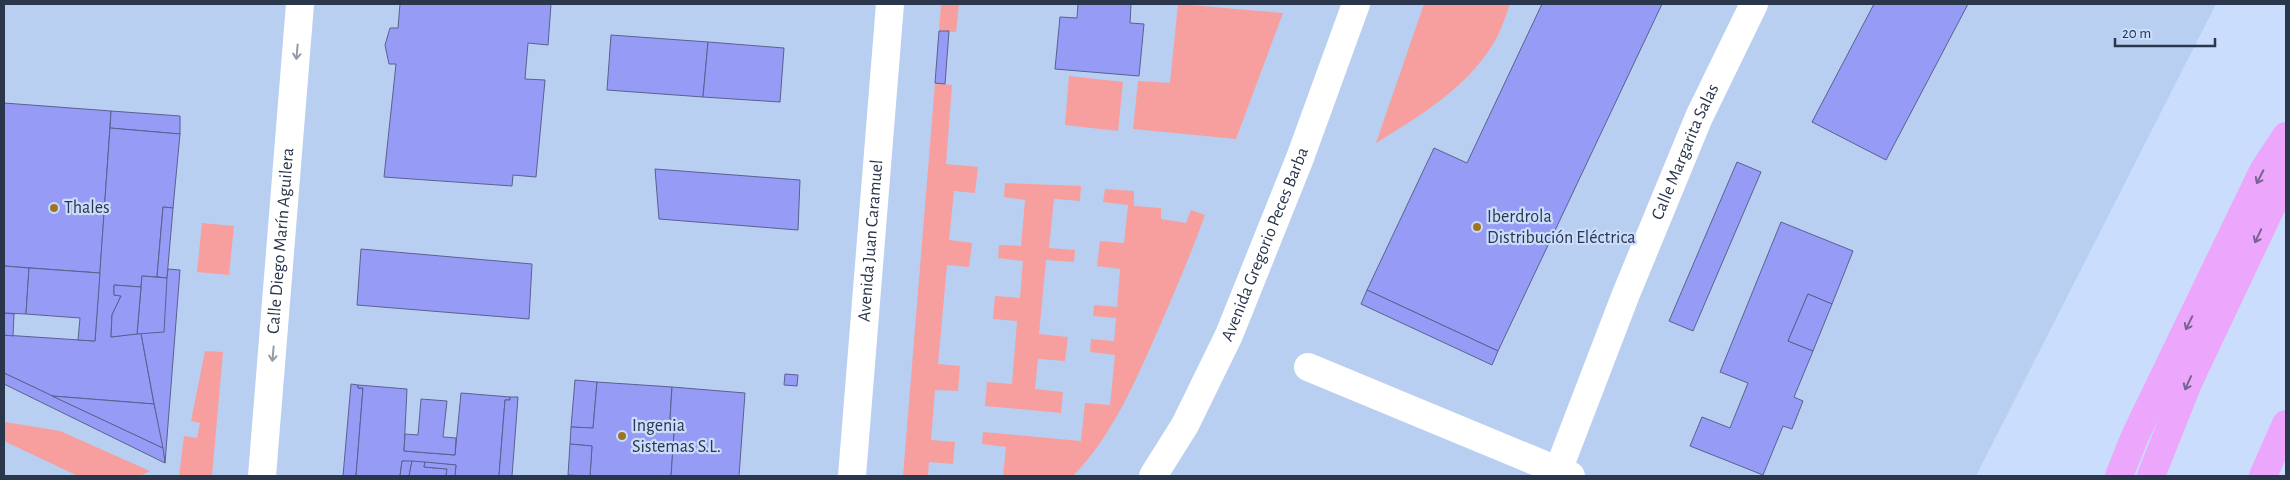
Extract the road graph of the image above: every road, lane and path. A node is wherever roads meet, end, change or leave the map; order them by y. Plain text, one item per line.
1 (300, 4) edge
2 (890, 4) edge
3 (1356, 4) edge
4 (1754, 4) edge
5 (2286, 136) edge
6 (2286, 176) edge
7 (1308, 367) dead end
8 (2286, 424) edge
9 (1559, 475) edge
10 (262, 476) edge
11 (852, 476) edge
12 (1153, 476) edge
13 (2119, 476) edge
14 (2150, 476) edge
15 (2263, 476) edge

1 -> 10 street, Calle Diego Marín Aguilera
2 - 11 street, Avenida Juan Caramuel
3 - 12 street, Avenida Gregorio Peces Barba
4 - 9 street, Calle Margarita Salas
5 -> 13 highway
6 -> 14 highway
7 - 9 street
8 - 15 highway

